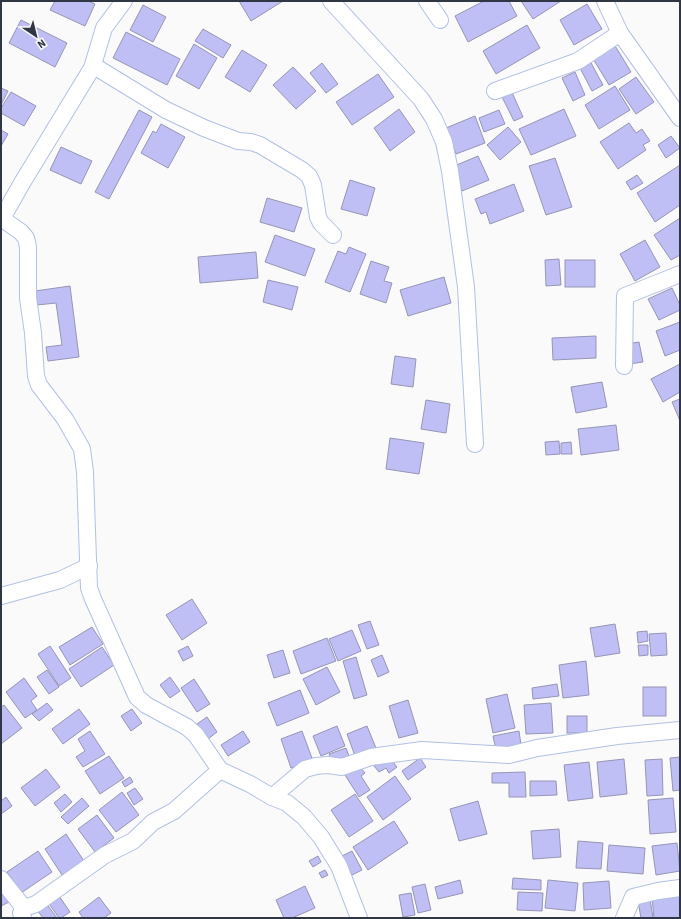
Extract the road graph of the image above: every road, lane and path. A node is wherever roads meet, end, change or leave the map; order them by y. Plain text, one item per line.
1 (124, 1) edge
2 (331, 1) edge
3 (427, 1) edge
4 (605, 1) edge
5 (440, 20) dead end
6 (620, 33) junction
7 (92, 68) junction
8 (494, 92) dead end
9 (680, 118) edge
10 (1, 219) edge
11 (333, 236) dead end
12 (680, 274) edge
13 (624, 366) dead end
14 (476, 444) dead end
15 (89, 566) junction
16 (1, 596) edge
17 (680, 730) edge
18 (220, 770) junction
19 (272, 797) junction
20 (1, 879) edge
21 (680, 888) edge
22 (24, 913) edge
23 (359, 918) edge
24 (624, 918) edge

1 - 7 street
2 - 14 street
3 - 5 street
4 - 6 street
6 - 8 street
6 - 9 street
7 - 10 street
7 - 11 street
10 - 15 street
12 - 13 street
15 - 16 street
15 - 18 street
17 - 19 street
18 - 19 street
18 - 22 street
19 - 23 street
20 - 22 street
21 - 24 street

